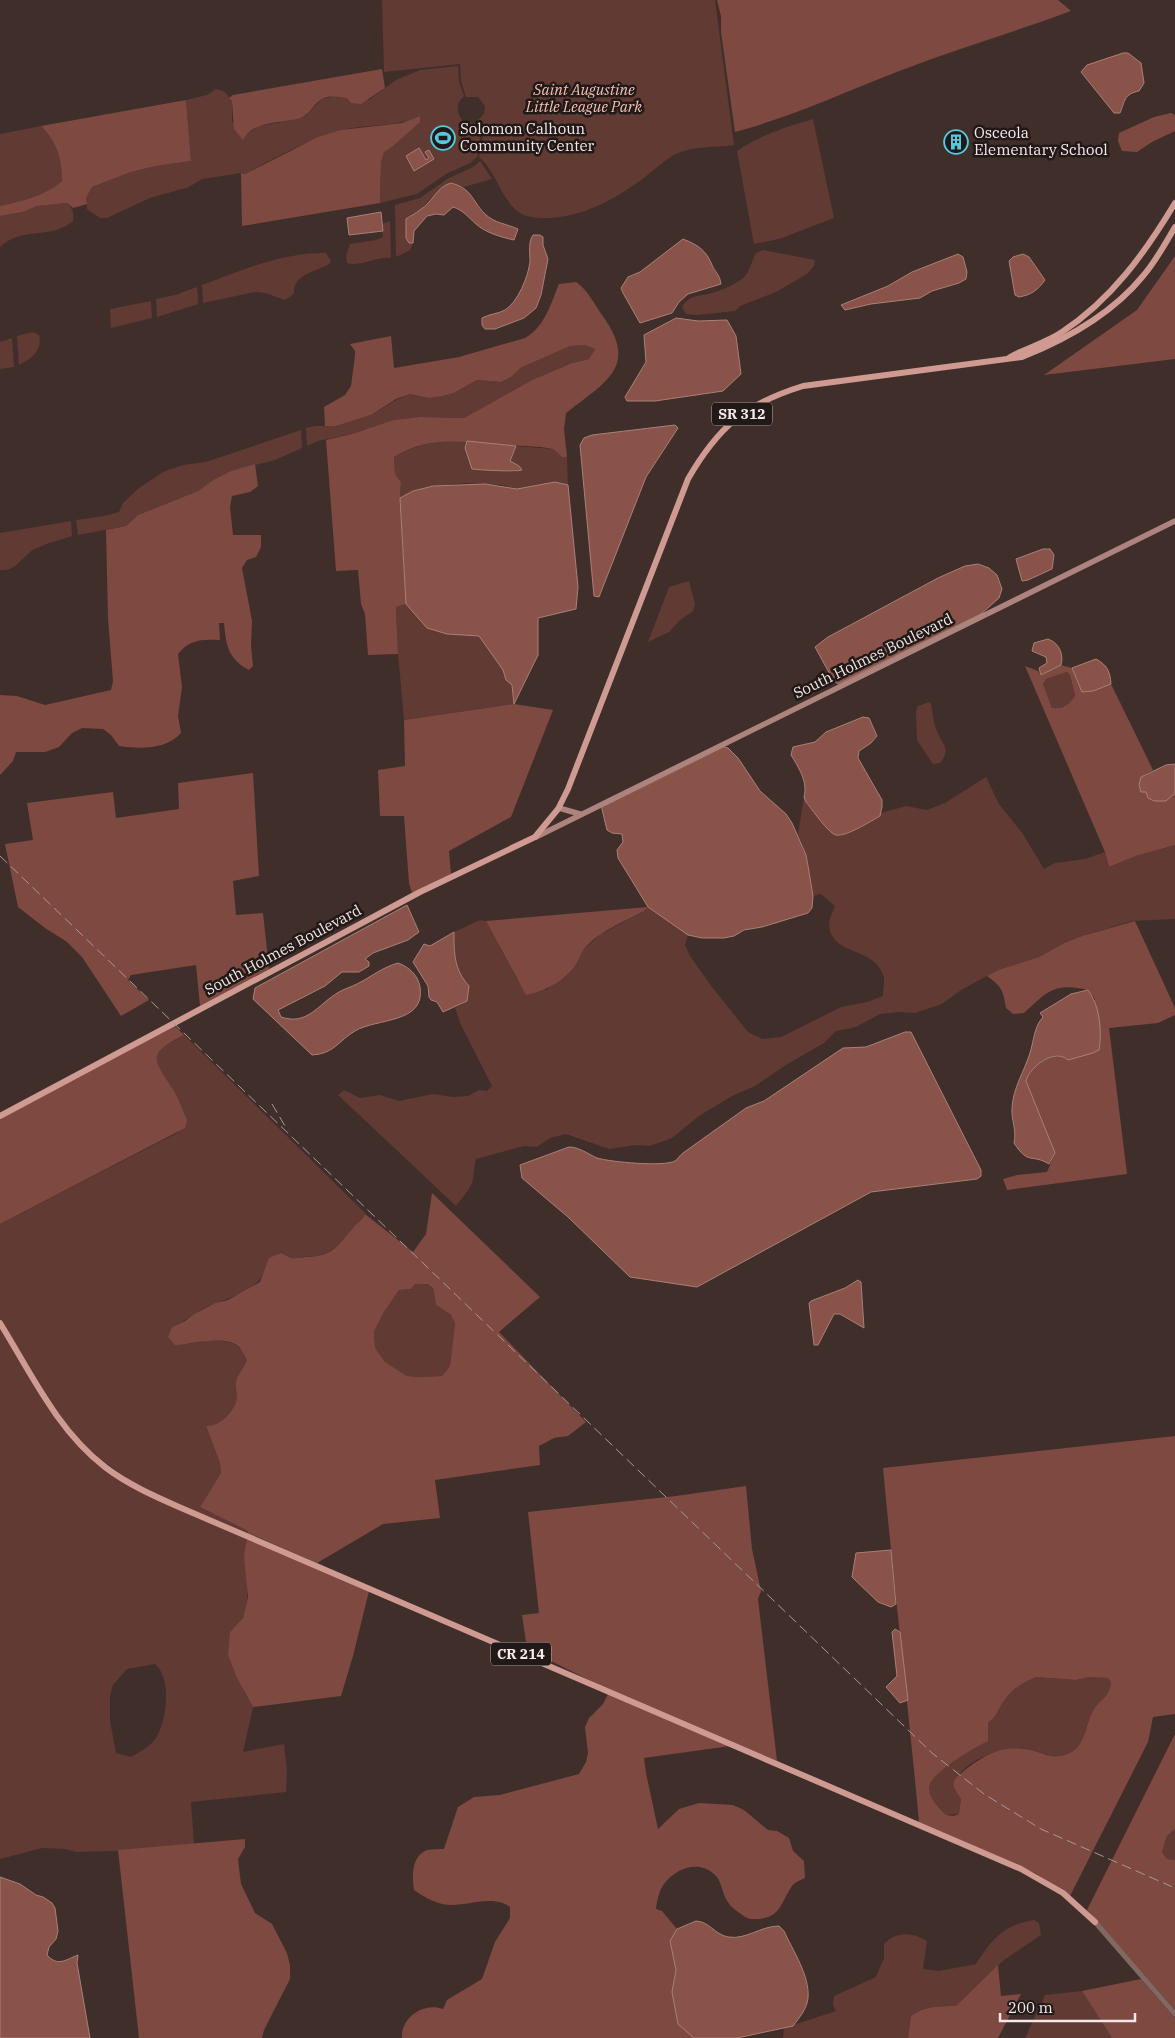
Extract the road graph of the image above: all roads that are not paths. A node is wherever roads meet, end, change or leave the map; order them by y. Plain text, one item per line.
1 (1175, 203) edge
2 (1175, 227) edge
3 (1143, 254) junction
4 (1151, 265) junction
5 (1007, 358) junction
6 (1175, 522) edge
7 (559, 808) junction
8 (582, 814) junction
9 (535, 837) junction
10 (0, 1116) edge
11 (0, 1323) edge
12 (1096, 1922) joint
13 (1175, 2014) edge

1 - 3 main road, SR 312
2 - 4 main road, SR 312
3 - 4 main road
3 - 5 main road, SR 312
4 - 5 main road, SR 312
5 - 7 main road, SR 312
6 - 8 main road, South Holmes Boulevard
7 - 8 main road
7 - 9 main road, SR 312
8 - 9 main road, South Holmes Boulevard
9 - 10 main road, South Holmes Boulevard
11 - 12 main road, CR 214
12 - 13 street, CR 214

